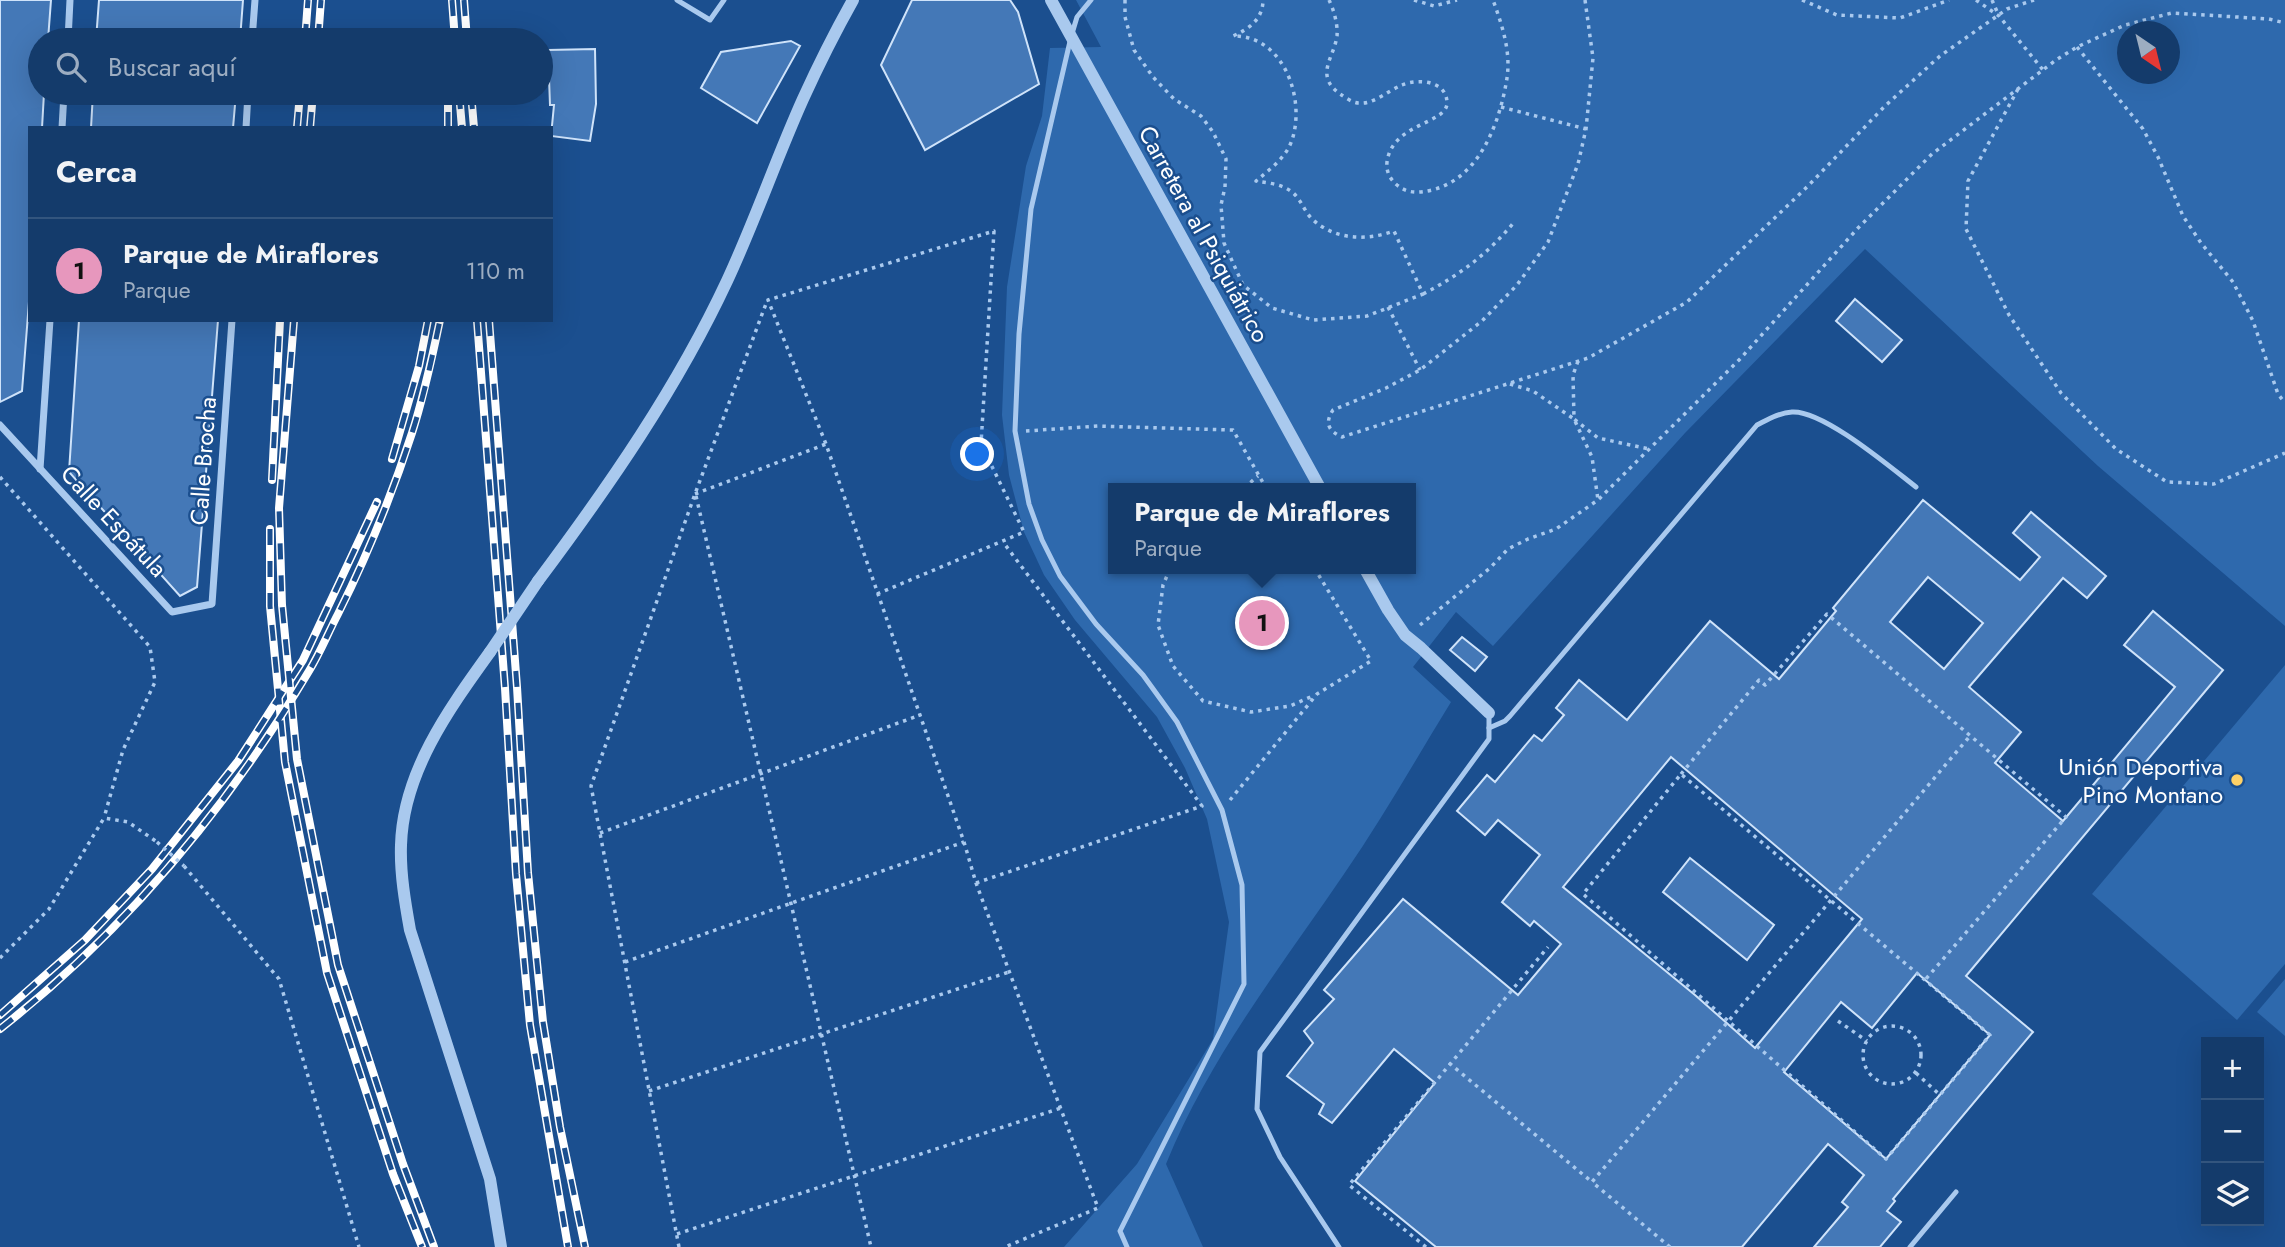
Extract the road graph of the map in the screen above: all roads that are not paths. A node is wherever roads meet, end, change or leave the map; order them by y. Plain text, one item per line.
1 (70, 0) edge
2 (255, 0) edge
3 (677, 0) edge
4 (724, 0) edge
5 (853, 0) edge
6 (1051, 0) edge
7 (1091, 0) edge
8 (69, 28) edge
9 (253, 28) edge
10 (1071, 37) junction
11 (63, 105) edge
12 (247, 105) edge
13 (62, 126) edge
14 (246, 126) edge
15 (50, 322) edge
16 (232, 322) edge
17 (0, 425) edge
18 (40, 469) junction
19 (1317, 483) edge
20 (1916, 486) dead end
21 (1368, 574) edge
22 (212, 604) joint
23 (1489, 713) joint
24 (1489, 728) junction
25 (1956, 1192) dead end
26 (501, 1247) edge
27 (1126, 1247) edge
28 (1339, 1247) edge
29 (1910, 1247) edge

1 - 8 street
2 - 9 street
3 - 4 lane
5 - 26 street, bridge
6 - 10 street, Carretera al Psiquiátrico
7 - 10 lane
10 - 19 street, Carretera al Psiquiátrico
10 - 27 lane
11 - 13 street
12 - 14 street
15 - 18 street
16 - 22 street, Calle Brocha
17 - 18 street, Calle Espátula
18 - 22 street, Calle Espátula
20 - 24 lane
21 - 23 street
23 - 24 lane
24 - 28 lane
25 - 29 lane

